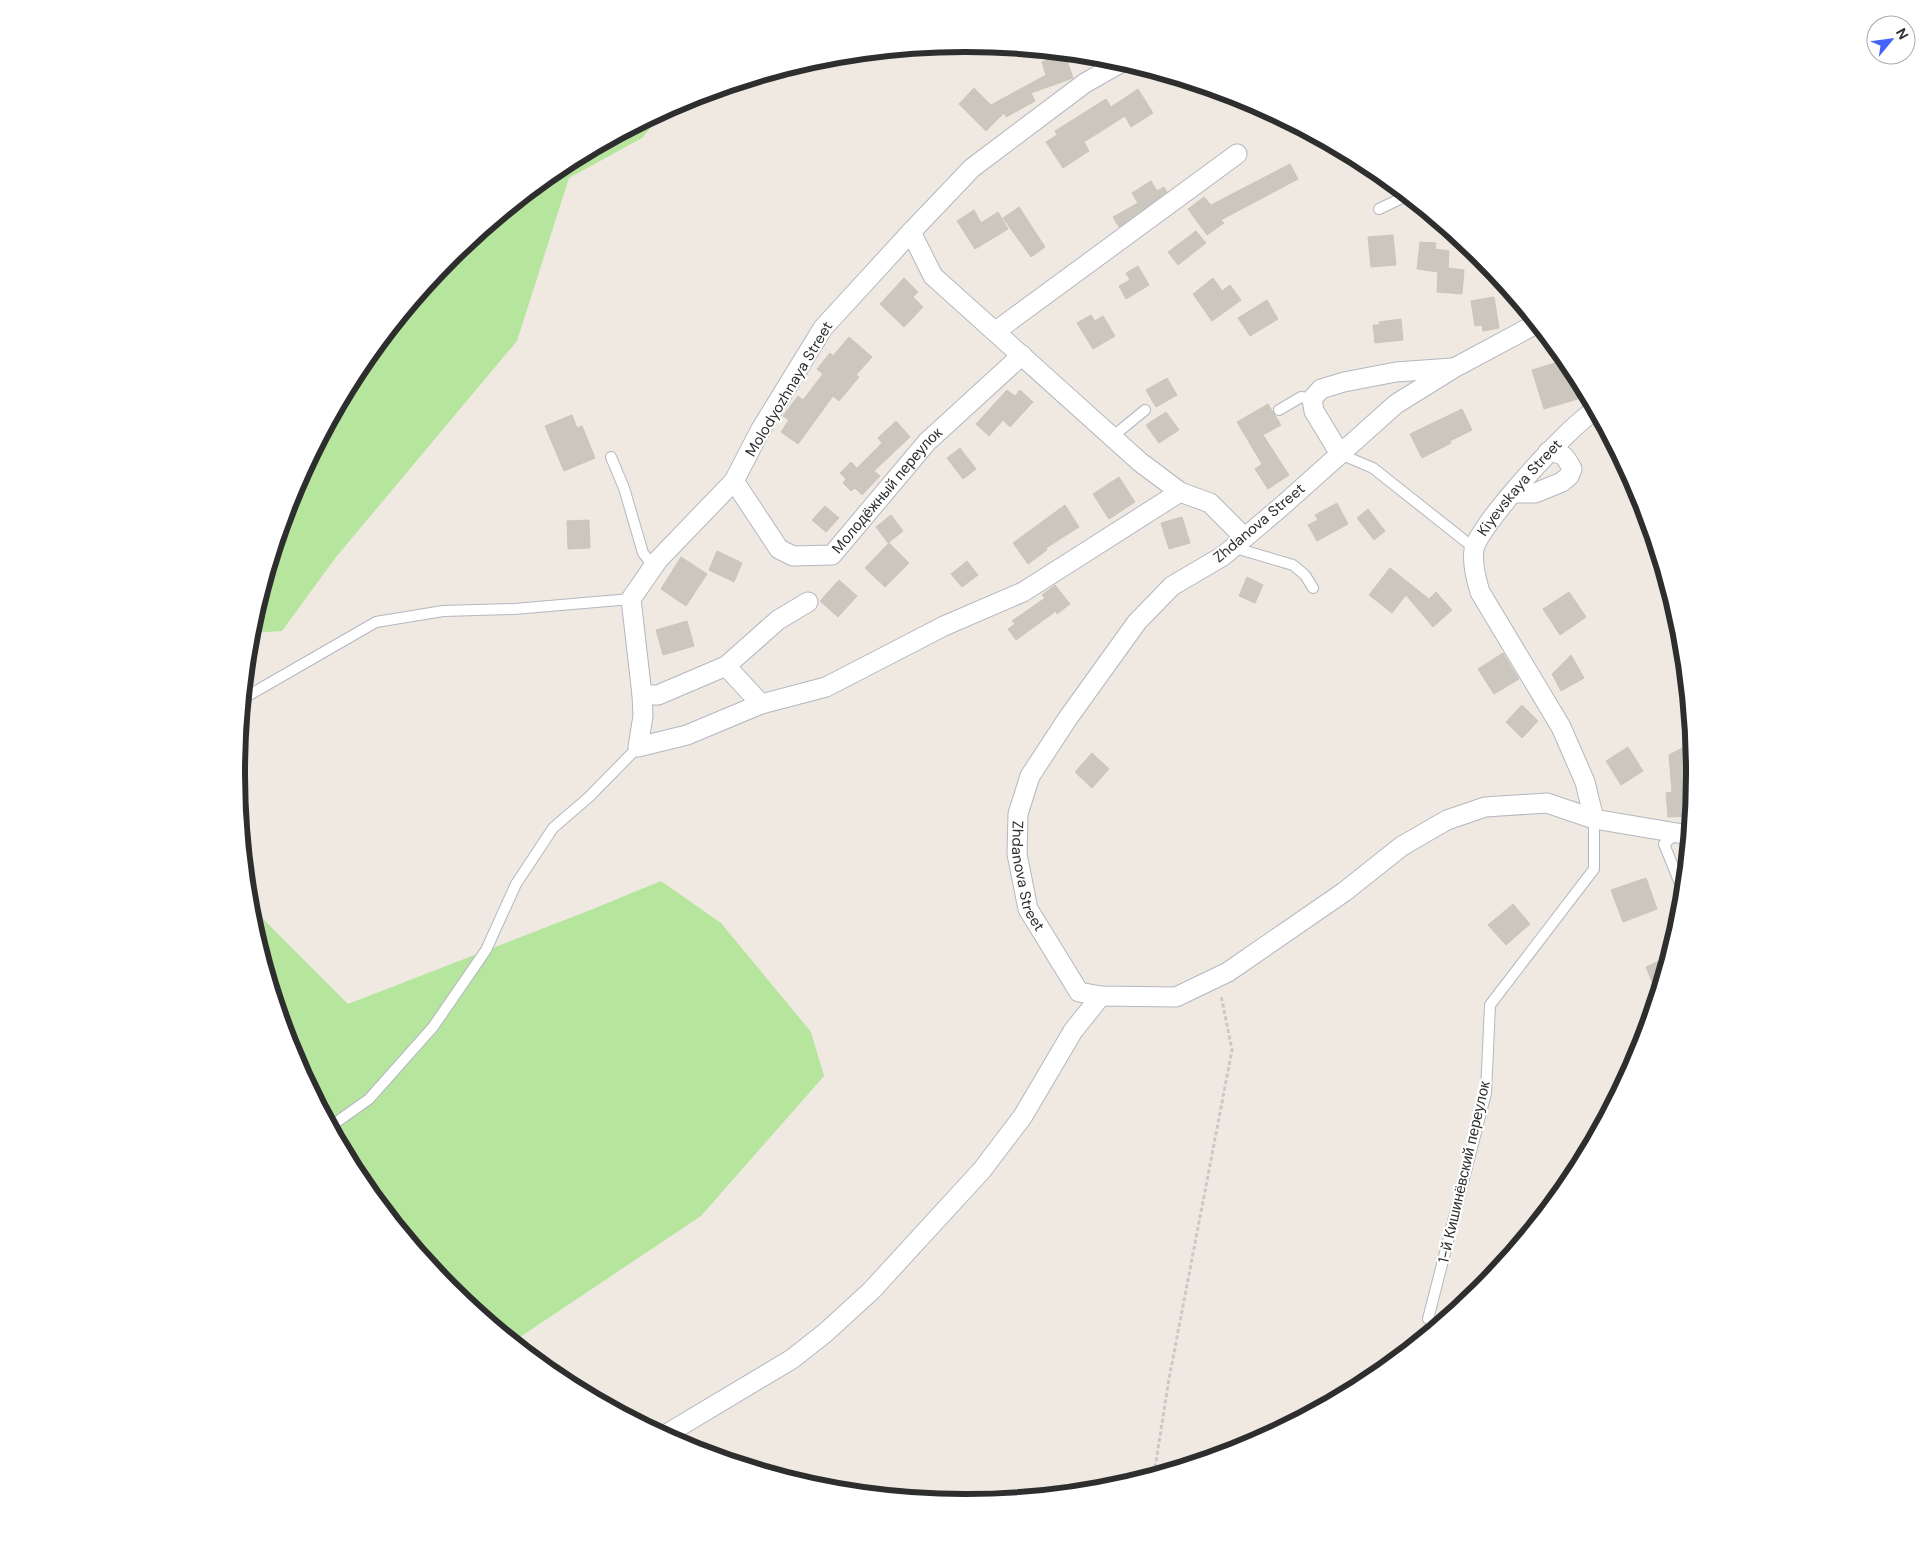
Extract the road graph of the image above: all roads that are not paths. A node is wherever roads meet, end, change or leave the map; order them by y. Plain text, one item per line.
1 (1112, 68) edge
2 (1237, 154) dead end
3 (1401, 199) edge
4 (1379, 209) dead end
5 (911, 232) junction
6 (1531, 327) edge
7 (996, 331) junction
8 (1022, 354) junction
9 (1454, 368) junction
10 (1396, 372) junction
11 (1312, 399) junction
12 (1396, 404) junction
13 (1145, 410) dead end
14 (1279, 410) dead end
15 (1590, 415) edge
16 (1112, 437) junction
17 (1548, 452) junction
18 (1340, 454) junction
19 (611, 458) dead end
20 (734, 481) junction
21 (1180, 492) junction
22 (1514, 493) junction
23 (1238, 542) junction
24 (1474, 548) junction
25 (654, 567) junction
26 (1313, 588) dead end
27 (631, 599) junction
28 (808, 602) dead end
29 (726, 666) junction
30 (642, 694) junction
31 (250, 695) edge
32 (761, 704) junction
33 (638, 747) junction
34 (1594, 819) junction
35 (1682, 834) edge
36 (1678, 879) edge
37 (1101, 996) junction
38 (336, 1122) edge
39 (1428, 1320) dead end
40 (673, 1431) edge

1 - 5 street, Molodyozhnaya Street
2 - 7 street
3 - 4 lane
5 - 7 street
5 - 20 street, Molodyozhnaya Street
6 - 9 street, Zhdanova Street
7 - 8 street
8 - 16 street
8 - 20 street, Молодёжный переулок
9 - 10 street
9 - 12 street, Zhdanova Street
10 - 11 street
10 - 12 street
11 - 14 lane
11 - 18 street
12 - 18 street, Zhdanova Street
13 - 16 lane
15 - 17 street, Kiyevskaya Street
16 - 21 street
17 - 22 street, Kiyevskaya Street
17 - 22 street
18 - 23 street, Zhdanova Street
18 - 24 lane
19 - 25 lane
20 - 25 street, Molodyozhnaya Street
21 - 23 street
21 - 32 street
22 - 24 street, Kiyevskaya Street
23 - 26 lane
23 - 37 street, Zhdanova Street
24 - 34 street, Kiyevskaya Street
25 - 27 street, Molodyozhnaya Street
27 - 30 street
27 - 31 lane
28 - 29 street
29 - 30 street
29 - 32 street
30 - 33 street
32 - 33 street
33 - 38 lane
34 - 35 street, Zhdanova Street
34 - 37 street, Zhdanova Street
34 - 39 lane, 1-й Кишинёвский переулок
35 - 36 lane
37 - 40 street

